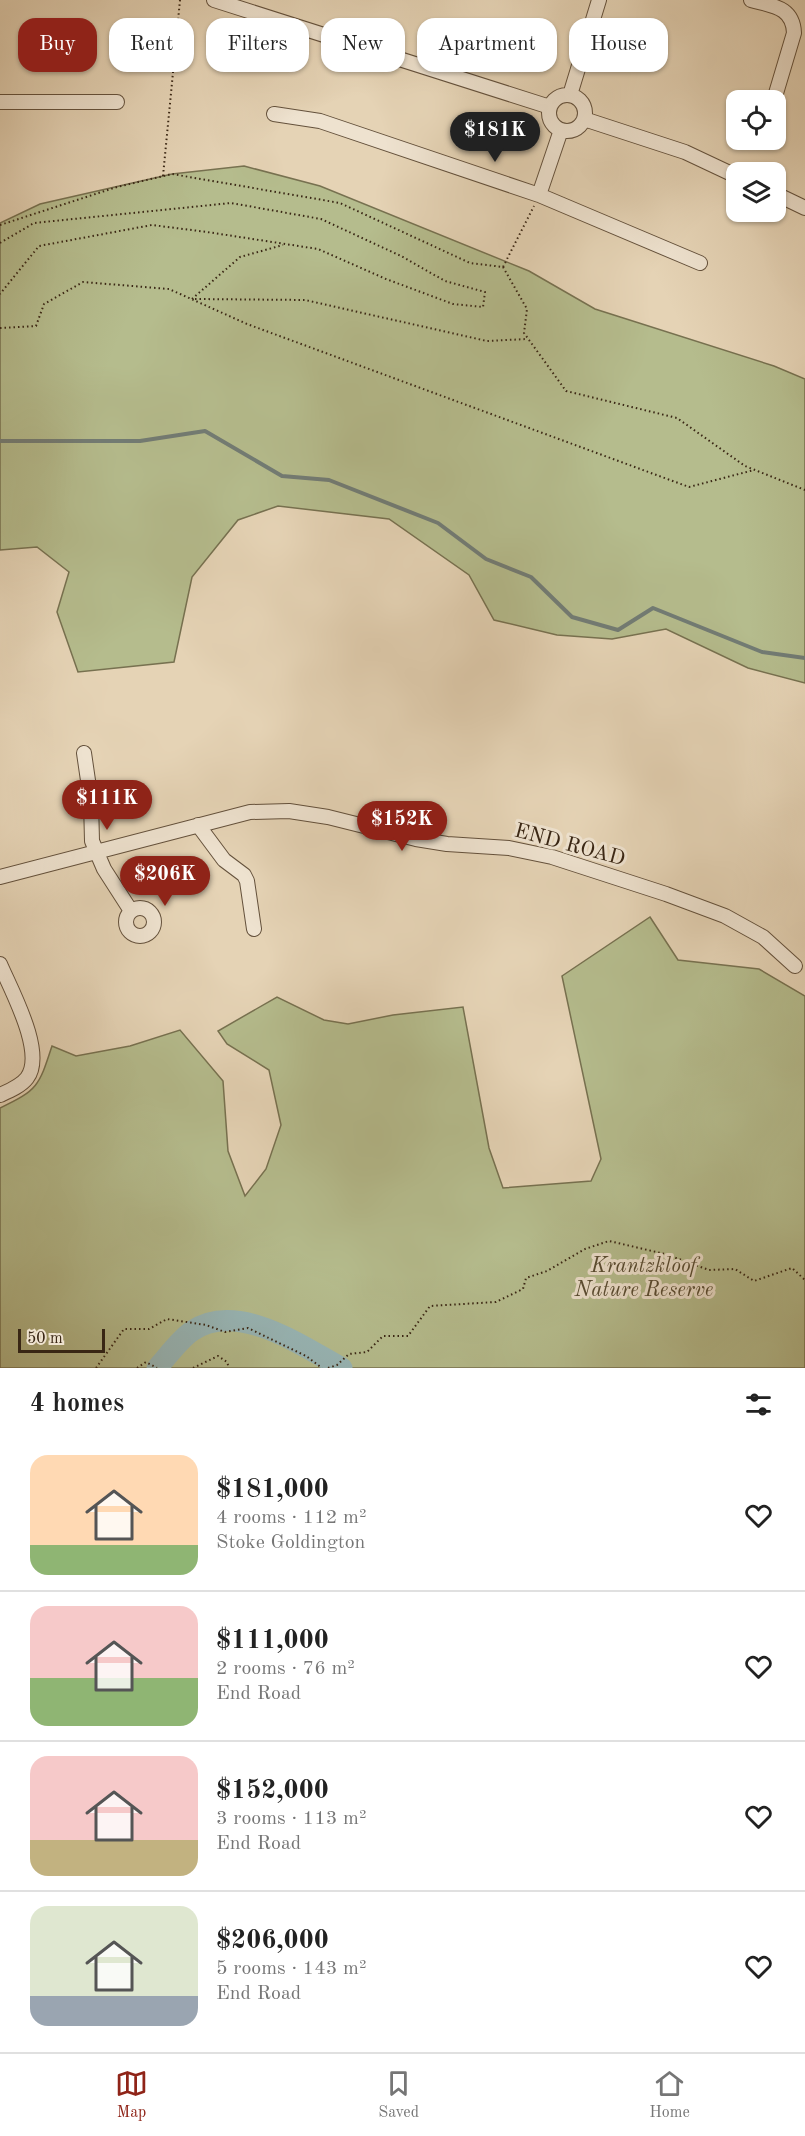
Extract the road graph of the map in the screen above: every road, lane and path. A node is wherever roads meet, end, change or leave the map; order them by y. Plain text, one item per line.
1 (180, 0) edge
2 (214, 0) edge
3 (599, 0) edge
4 (751, 0) edge
5 (777, 90) edge
6 (570, 95) junction
7 (0, 102) edge
8 (117, 102) dead end
9 (550, 107) junction
10 (274, 114) dead end
11 (584, 119) junction
12 (561, 130) junction
13 (726, 171) edge
14 (163, 176) junction
15 (539, 195) junction
16 (786, 199) edge
17 (805, 208) edge
18 (0, 225) edge
19 (0, 243) edge
20 (286, 244) junction
21 (700, 263) dead end
22 (503, 267) junction
23 (0, 294) edge
24 (192, 299) junction
25 (0, 328) edge
26 (528, 339) junction
27 (754, 470) junction
28 (805, 490) edge
29 (84, 753) dead end
30 (198, 825) junction
31 (95, 851) junction
32 (0, 877) edge
33 (131, 911) dead end
34 (254, 929) dead end
35 (0, 964) edge
36 (795, 966) dead end
37 (0, 1095) edge
38 (805, 1280) edge
39 (96, 1368) edge
40 (137, 1368) edge
41 (157, 1368) edge
42 (193, 1368) edge
43 (229, 1368) edge
44 (322, 1368) edge
45 (328, 1368) edge

1 - 14 path
2 - 9 street
3 - 6 street
4 - 5 street
6 - 9 street
6 - 11 street
7 - 8 street
9 - 12 street
10 - 15 street
11 - 12 street
11 - 13 street
12 - 15 street
14 - 18 path
14 - 22 path
15 - 21 street
15 - 22 path
16 - 17 street
19 - 20 path
20 - 23 path
20 - 24 path
22 - 26 path
24 - 25 path
24 - 26 path
24 - 27 path
26 - 27 path
27 - 28 path
29 - 31 street
30 - 31 street, END ROAD
30 - 34 street
30 - 36 street, END ROAD
31 - 32 street, END ROAD
31 - 33 street
35 - 37 street
38 - 45 path
39 - 44 path
40 - 41 path
42 - 43 path

